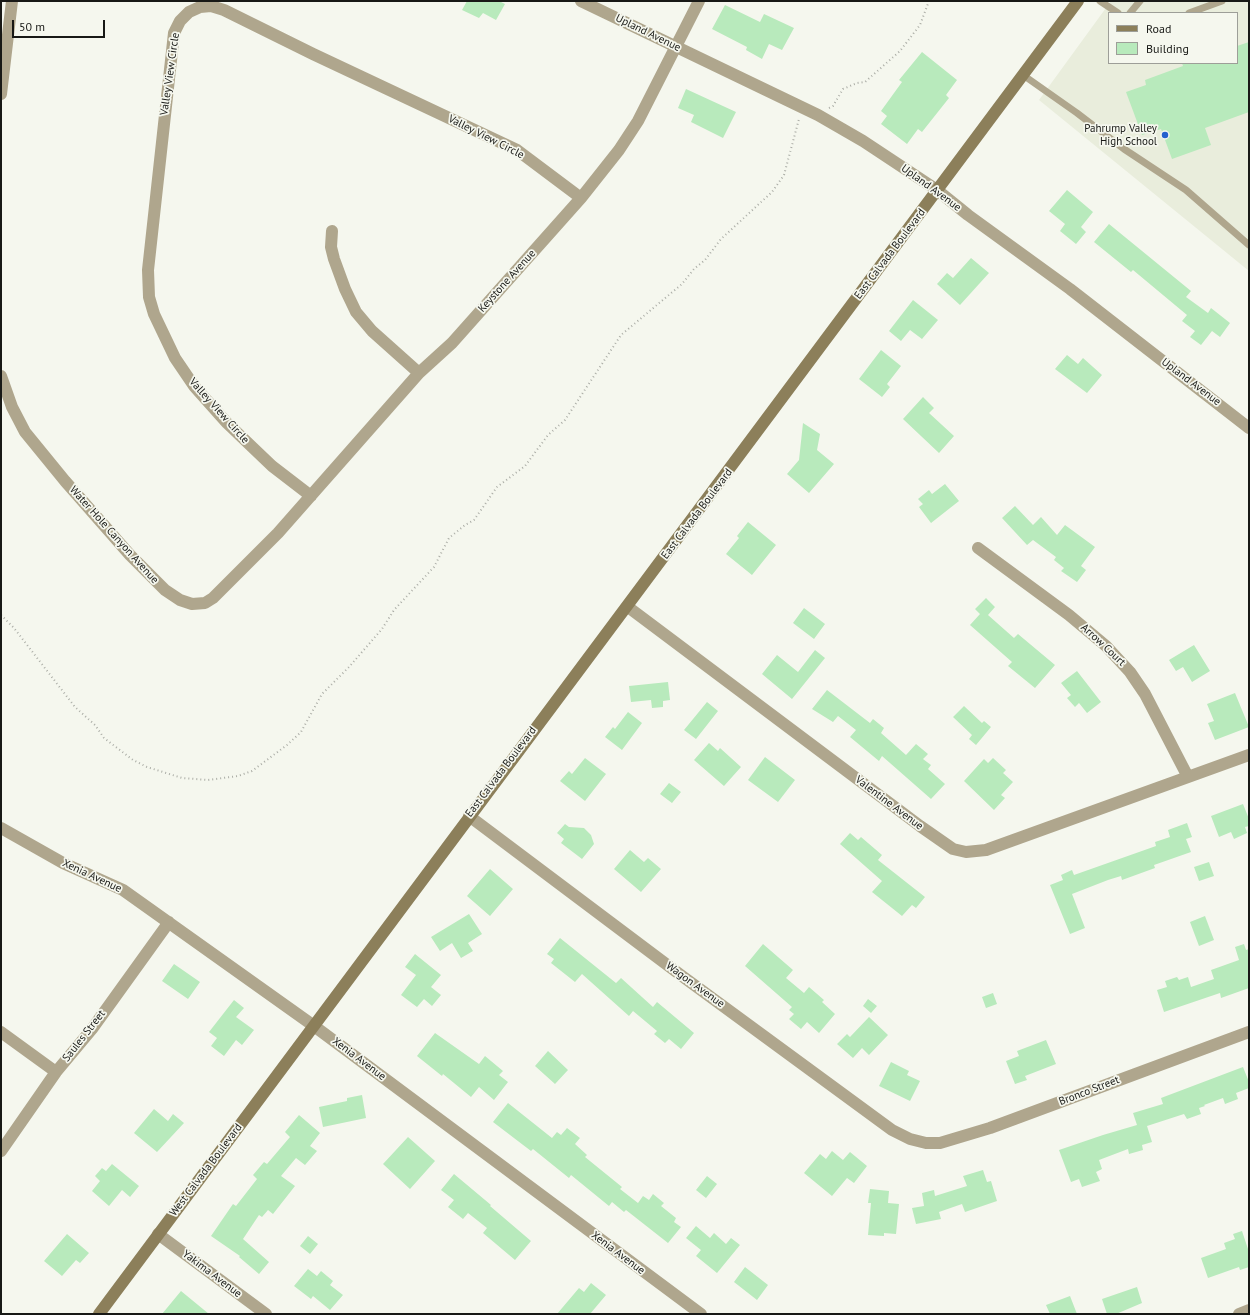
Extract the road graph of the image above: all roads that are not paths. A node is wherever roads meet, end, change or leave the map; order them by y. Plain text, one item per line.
1 (12, 1) edge
2 (581, 1) edge
3 (699, 1) edge
4 (1078, 1) edge
5 (1100, 1) edge
6 (1140, 1) edge
7 (1222, 1) edge
8 (1116, 12) edge
9 (1131, 12) edge
10 (1192, 12) edge
11 (677, 47) junction
12 (1023, 75) junction
13 (1, 94) edge
14 (937, 190) junction
15 (581, 198) junction
16 (332, 230) dead end
17 (1249, 245) edge
18 (419, 373) junction
19 (1, 376) edge
20 (1249, 428) edge
21 (311, 496) junction
22 (978, 548) dead end
23 (628, 607) junction
24 (1249, 755) edge
25 (1188, 777) junction
26 (468, 816) junction
27 (1, 828) edge
28 (169, 922) junction
29 (314, 1026) junction
30 (1, 1032) edge
31 (1249, 1032) edge
32 (56, 1072) junction
33 (926, 1143) joint
34 (1, 1151) edge
35 (158, 1234) junction
36 (1249, 1310) edge
37 (99, 1314) edge
38 (266, 1314) edge
39 (701, 1314) edge
40 (1239, 1314) edge

1 - 13 street
2 - 11 street, Upland Avenue
3 - 11 street, Keystone Avenue
4 - 12 main road, East Calvada Boulevard
5 - 8 lane
6 - 9 lane
7 - 10 lane
11 - 14 street, Upland Avenue
11 - 15 street, Keystone Avenue
12 - 14 main road, East Calvada Boulevard
12 - 17 lane
14 - 20 street, Upland Avenue
14 - 23 main road, East Calvada Boulevard
15 - 18 street, Keystone Avenue
15 - 21 street, Valley View Circle
16 - 18 street
18 - 21 street, Keystone Avenue
19 - 21 street, Water Hole Canyon Avenue
22 - 25 street, Arrow Court
23 - 25 street, Valentine Avenue
23 - 26 main road, East Calvada Boulevard
24 - 25 street, Valentine Avenue
26 - 29 main road, East Calvada Boulevard
26 - 33 street, Wagon Avenue
27 - 28 street, Xenia Avenue
28 - 29 street, Xenia Avenue
28 - 32 street, Saules Street
29 - 35 main road, West Calvada Boulevard
29 - 39 street, Xenia Avenue
30 - 32 street
31 - 33 street, Bronco Street
32 - 34 street, Saules Street
35 - 37 main road, West Calvada Boulevard
35 - 38 street, Yakima Avenue
36 - 40 street

